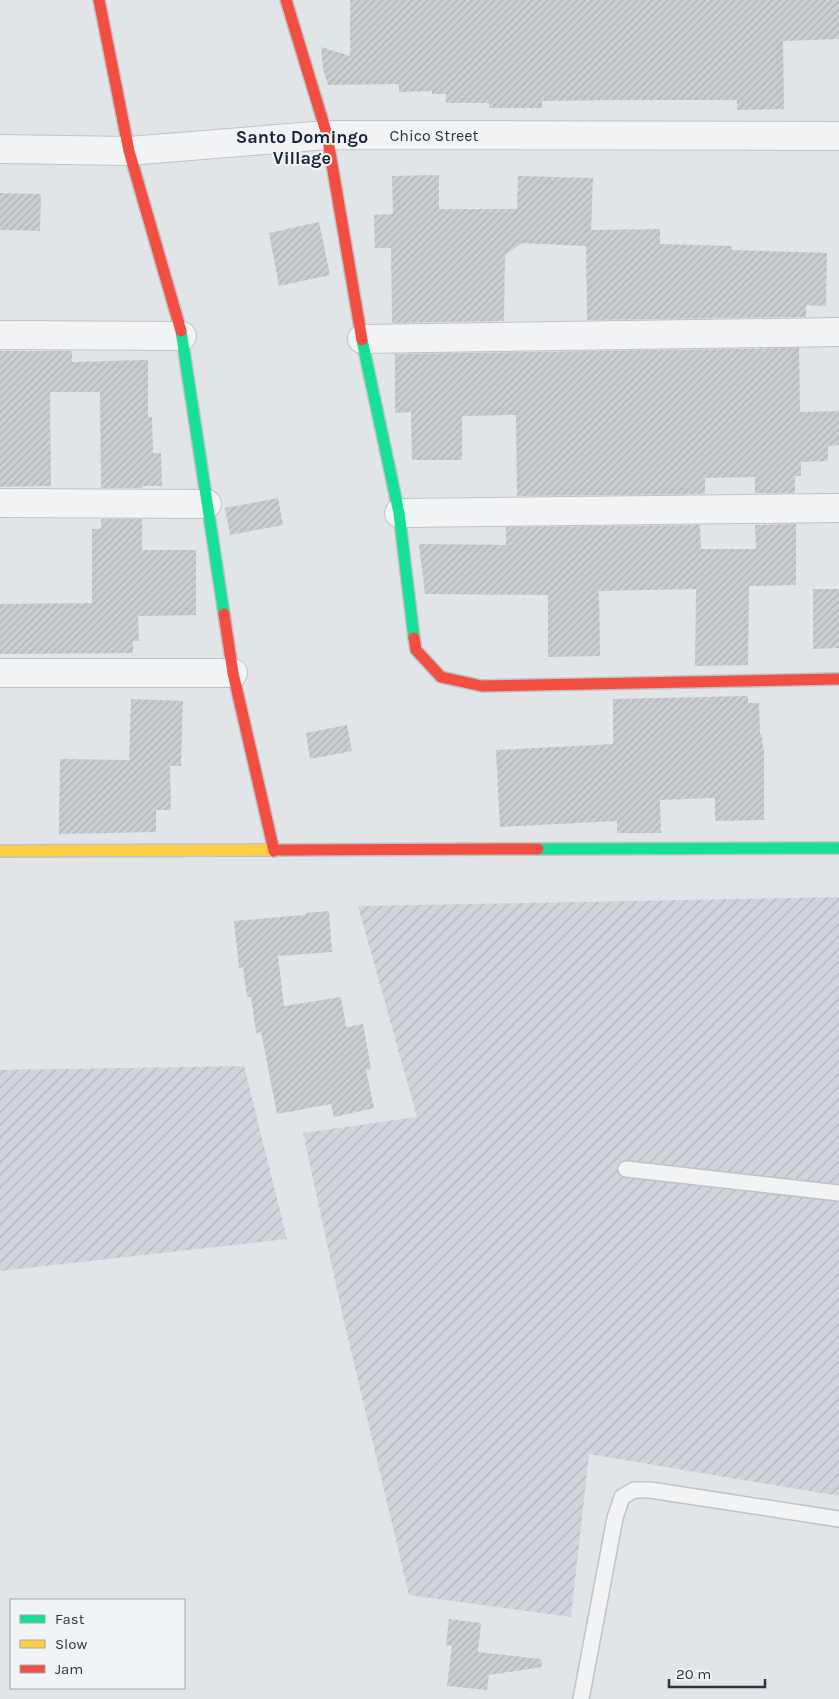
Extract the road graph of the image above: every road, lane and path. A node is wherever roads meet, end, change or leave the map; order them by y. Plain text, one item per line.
1 (99, 0) edge
2 (286, 0) edge
3 (328, 135) junction
4 (839, 136) edge
5 (0, 149) edge
6 (129, 151) junction
7 (839, 332) edge
8 (0, 335) edge
9 (182, 336) junction
10 (362, 339) junction
11 (0, 502) edge
12 (207, 504) junction
13 (839, 508) edge
14 (399, 513) junction
15 (0, 673) edge
16 (233, 673) junction
17 (839, 678) edge
18 (839, 848) edge
19 (0, 851) edge
20 (274, 851) junction
21 (626, 1169) dead end
22 (839, 1193) edge
23 (839, 1519) edge
24 (581, 1699) edge

1 - 6 street
2 - 3 street
3 - 4 street, Chico Street
3 - 6 street, Chico Street
3 - 10 street
5 - 6 street, Chico Street
6 - 9 street
7 - 10 street
8 - 9 street
9 - 12 street
10 - 14 street
11 - 12 street
12 - 16 street
13 - 14 street
14 - 17 street
15 - 16 street
16 - 20 street
18 - 20 street
19 - 20 street
21 - 22 lane
23 - 24 lane

